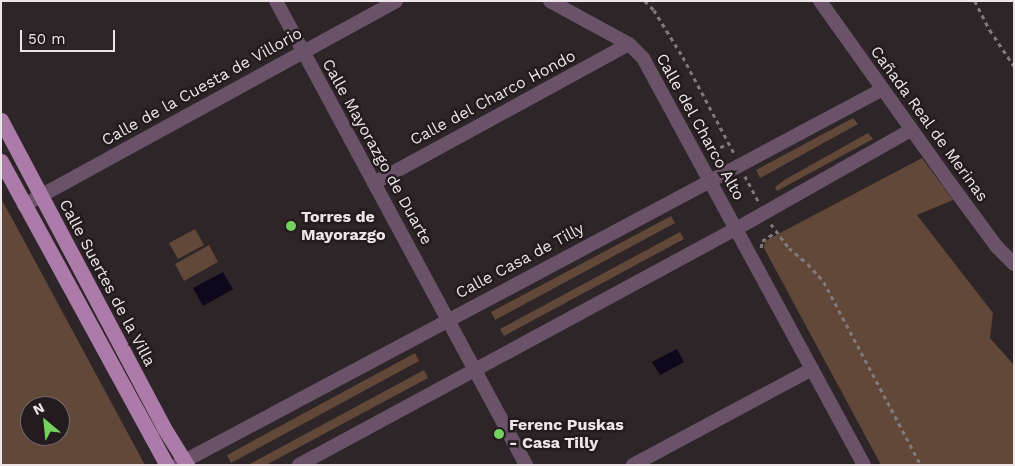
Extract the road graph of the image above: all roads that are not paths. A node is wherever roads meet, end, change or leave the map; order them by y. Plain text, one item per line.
1 (276, 1) edge
2 (396, 1) edge
3 (550, 1) edge
4 (820, 1) edge
5 (629, 44) junction
6 (303, 52) junction
7 (881, 90) junction
8 (1, 120) edge
9 (910, 130) junction
10 (1, 161) edge
11 (710, 180) junction
12 (374, 183) junction
13 (41, 195) junction
14 (24, 205) junction
15 (736, 229) junction
16 (1014, 264) edge
17 (448, 319) junction
18 (812, 369) junction
19 (475, 371) junction
20 (183, 463) edge
21 (167, 465) edge
22 (299, 465) edge
23 (526, 465) edge
24 (633, 465) edge
25 (864, 465) edge

1 - 6 street, Calle Mayorazgo de Duarte
2 - 6 street, Calle de la Cuesta de Villorio
3 - 5 street, Calle del Charco Alto
4 - 7 street, Cañada Real de Merinas
5 - 11 street, Calle del Charco Alto
5 - 12 street, Calle del Charco Hondo
6 - 12 street, Calle Mayorazgo de Duarte
6 - 13 street, Calle de la Cuesta de Villorio
7 - 9 street, Cañada Real de Merinas
7 - 11 street, Calle Casa de Tilly
8 - 13 main road, Calle Suertes de la Villa
9 - 15 street
9 - 16 street, Cañada Real de Merinas
10 - 14 main road, Calle Suertes de la Villa
11 - 15 street, Calle del Charco Alto
11 - 17 street, Calle Casa de Tilly
12 - 17 street, Calle Mayorazgo de Duarte
13 - 14 street, Calle de la Cuesta de Villorio
13 - 20 main road, Calle Suertes de la Villa
14 - 21 main road, Calle Suertes de la Villa
15 - 18 street, Calle del Charco Alto
15 - 19 street
17 - 19 street, Calle Mayorazgo de Duarte
17 - 20 street, Calle Casa de Tilly
18 - 24 street
18 - 25 street, Calle del Charco Alto
19 - 22 street
19 - 23 street, Calle Mayorazgo de Duarte

